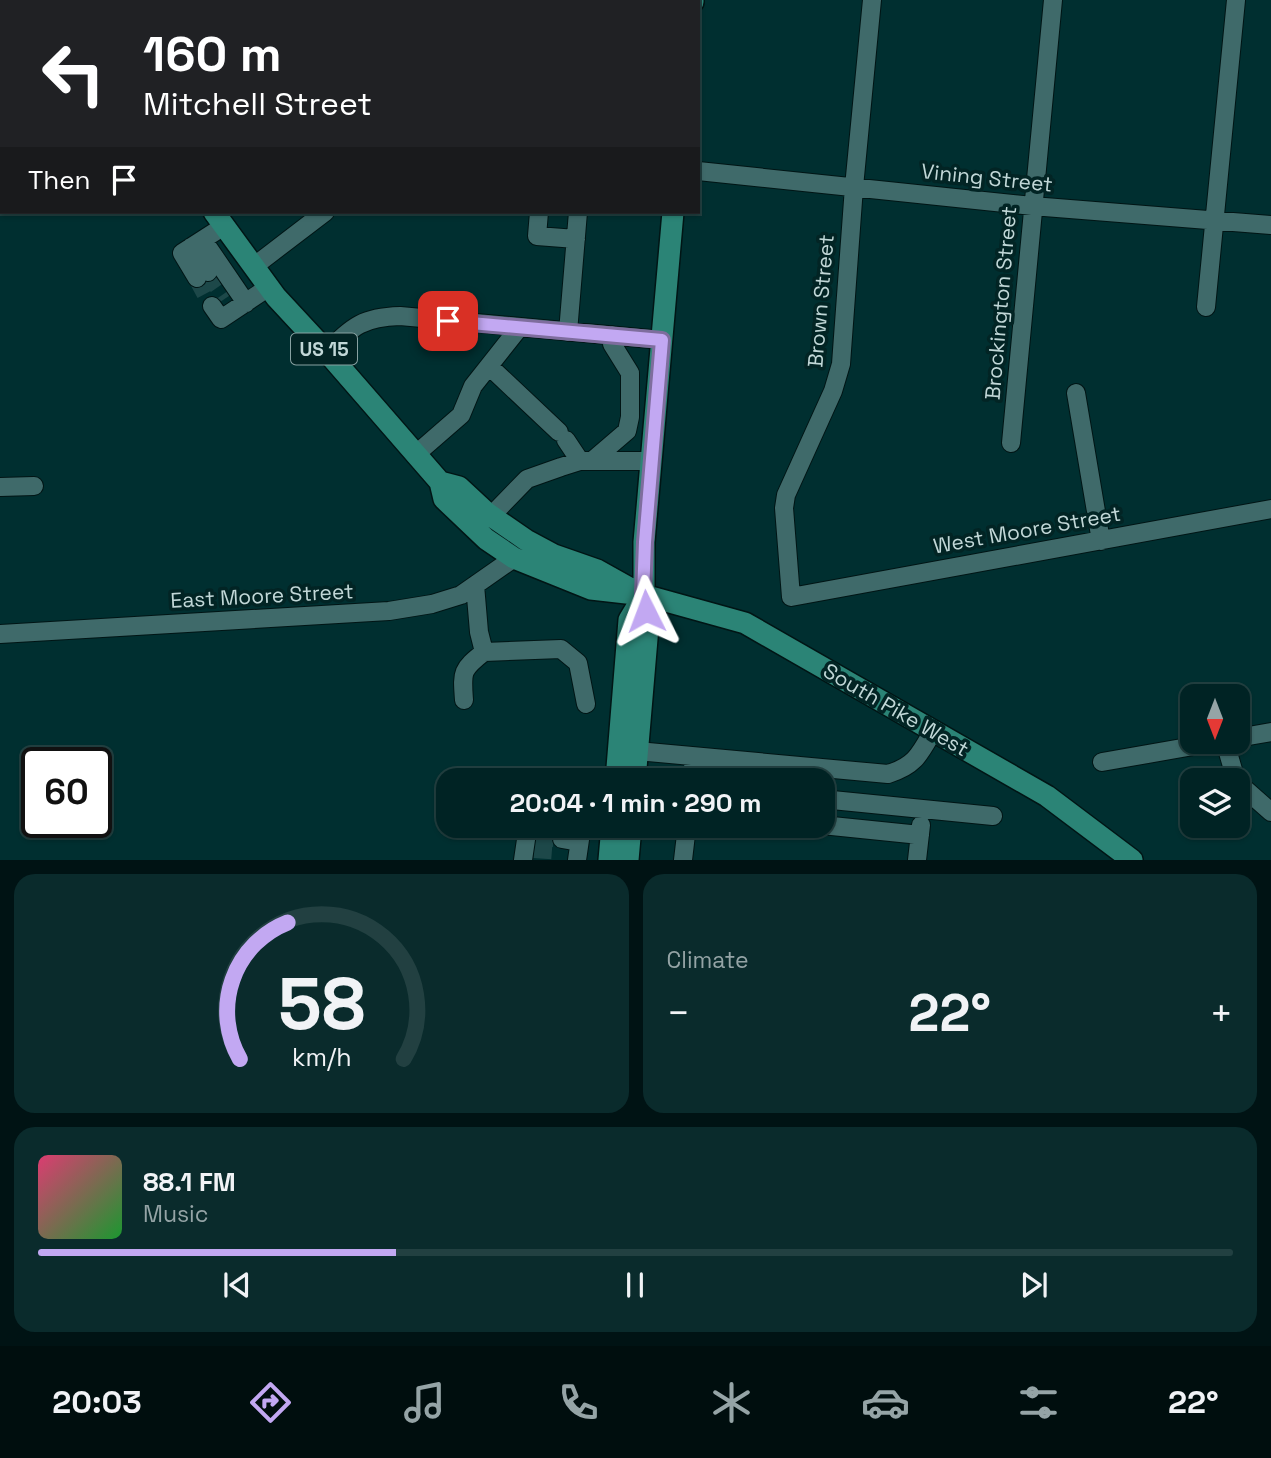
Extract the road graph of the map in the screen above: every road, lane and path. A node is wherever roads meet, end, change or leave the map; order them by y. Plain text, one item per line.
1 (872, 0) edge
2 (1053, 0) edge
3 (1236, 0) edge
4 (700, 172) edge
5 (854, 187) junction
6 (1032, 206) junction
7 (322, 214) edge
8 (539, 214) edge
9 (578, 214) edge
10 (673, 214) edge
11 (219, 219) edge
12 (1215, 220) junction
13 (1271, 226) edge
14 (576, 239) junction
15 (197, 244) junction
16 (253, 267) junction
17 (202, 275) tunnel mouth
18 (269, 287) junction
19 (1206, 307) dead end
20 (519, 328) junction
21 (568, 332) junction
22 (612, 335) junction
23 (662, 340) junction
24 (327, 352) junction
25 (489, 366) junction
26 (1076, 393) dead end
27 (1011, 443) dead end
28 (415, 455) junction
29 (586, 461) junction
30 (652, 461) junction
31 (34, 486) dead end
32 (0, 487) edge
33 (442, 490) junction
34 (1271, 509) edge
35 (491, 516) junction
36 (1101, 541) junction
37 (514, 558) junction
38 (475, 585) junction
39 (643, 595) junction
40 (791, 597) joint
41 (0, 634) edge
42 (484, 652) junction
43 (464, 700) dead end
44 (586, 704) dead end
45 (933, 731) junction
46 (1271, 732) edge
47 (1250, 736) edge
48 (1180, 748) edge
49 (637, 751) junction
50 (694, 757) junction
51 (747, 762) junction
52 (1102, 762) dead end
53 (617, 768) edge
54 (636, 768) edge
55 (693, 768) edge
56 (746, 768) edge
57 (1250, 796) edge
58 (835, 800) edge
59 (923, 810) junction
60 (1271, 812) edge
61 (993, 817) dead end
62 (835, 826) edge
63 (920, 835) junction
64 (611, 838) edge
65 (630, 838) edge
66 (686, 838) edge
67 (609, 859) edge
68 (628, 859) edge
69 (683, 859) edge
70 (917, 859) edge
71 (1132, 859) edge

1 - 5 street, Brown Street
2 - 6 street, Brockington Street
3 - 12 street
4 - 5 street, Vining Street
5 - 6 street, Vining Street
5 - 40 street, Brown Street
6 - 12 street, Vining Street
6 - 27 street, Brockington Street
7 - 16 street
8 - 14 street
9 - 14 street
10 - 23 main road
11 - 15 street
11 - 16 main road, US 15
12 - 13 street, Vining Street
12 - 19 street
14 - 21 street
15 - 17 street
15 - 18 street
16 - 18 main road, US 15
18 - 24 main road, US 15
20 - 21 street
20 - 24 street
20 - 25 street
21 - 22 street
22 - 23 street
22 - 29 street
23 - 30 main road
24 - 28 main road, US 15
25 - 28 street
25 - 29 street
26 - 36 street
28 - 33 main road, US 15
29 - 30 street
29 - 35 street
30 - 39 main road
31 - 32 street
33 - 35 main road
33 - 37 main road
34 - 36 street, West Moore Street
35 - 39 main road
36 - 40 street, West Moore Street
37 - 38 street, East Moore Street
37 - 39 main road
38 - 41 street, East Moore Street
38 - 42 street
39 - 45 main road, South Pike West
39 - 49 main road
39 - 53 main road
42 - 43 street
42 - 44 street
45 - 51 street
45 - 71 main road, South Pike West
46 - 47 street
48 - 52 street
49 - 50 street
49 - 54 main road
50 - 51 street
50 - 55 street
51 - 56 street
57 - 60 street
58 - 59 street
59 - 61 street
59 - 63 street
62 - 63 street
63 - 70 street
64 - 67 main road
65 - 68 main road
66 - 69 street

